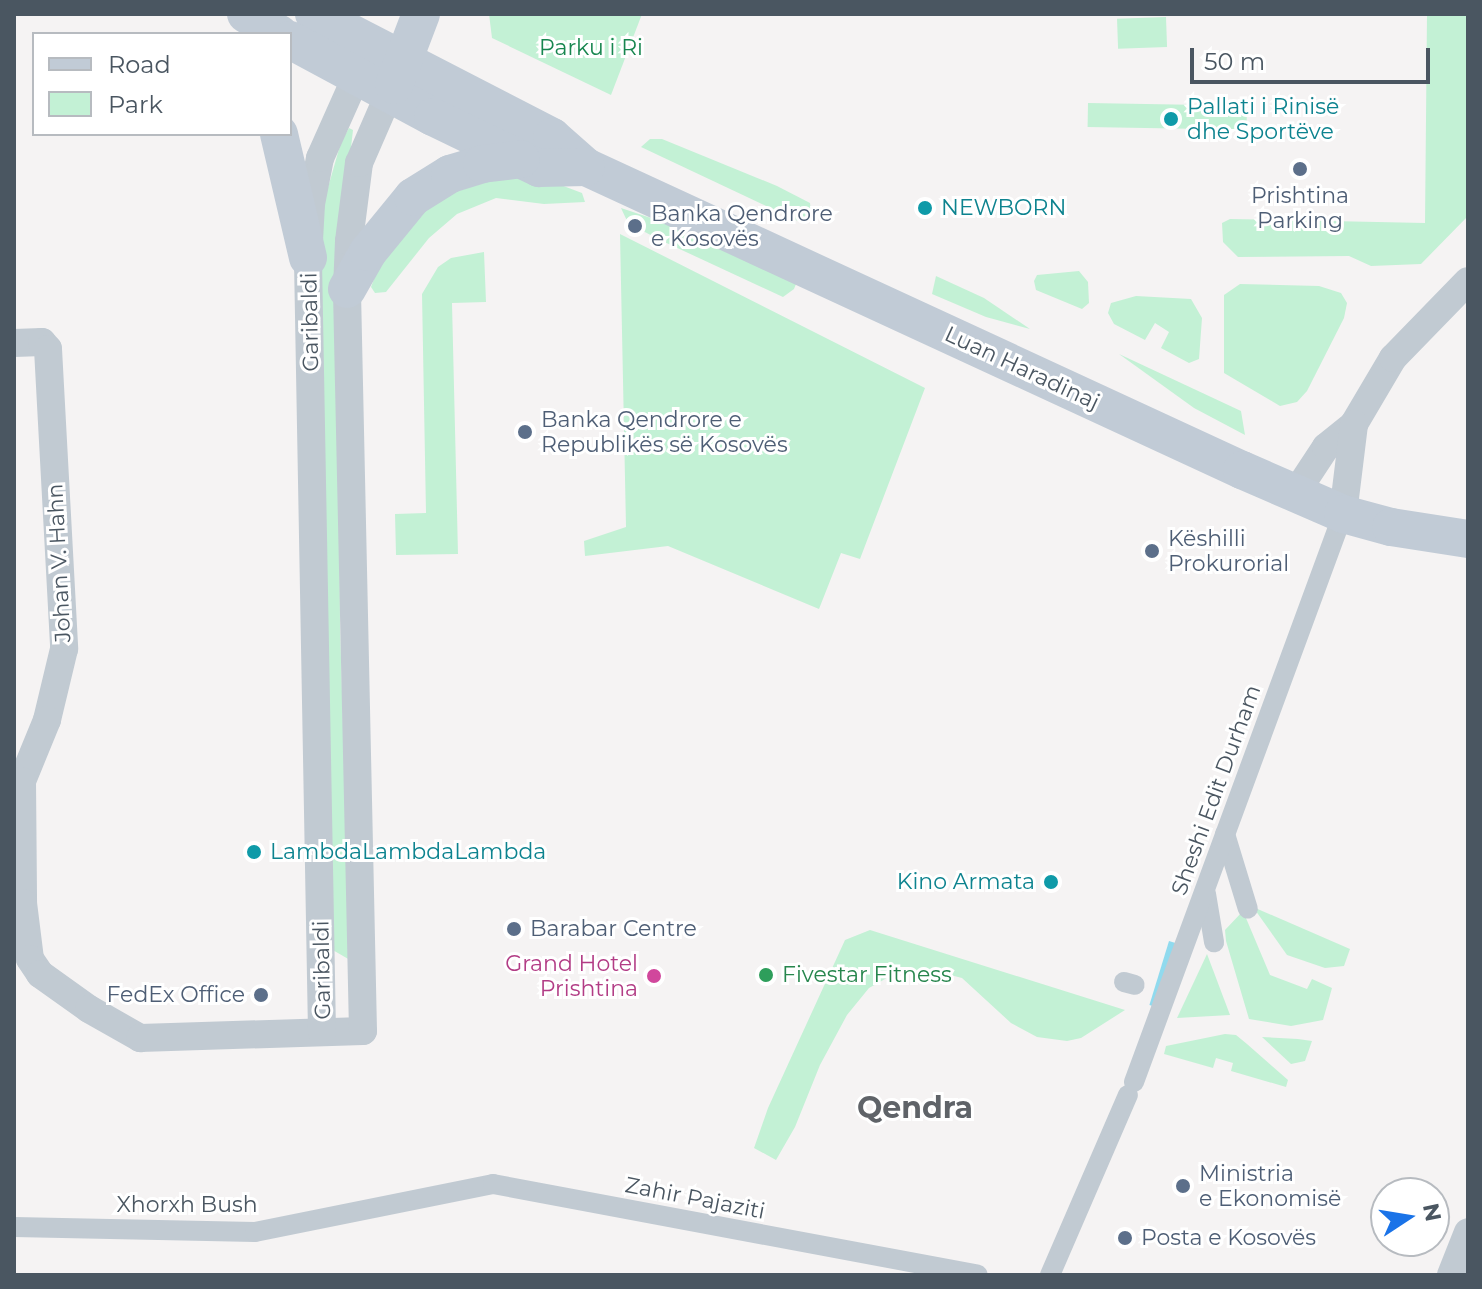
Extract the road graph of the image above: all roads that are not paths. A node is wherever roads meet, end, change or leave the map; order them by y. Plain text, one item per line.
1 (225, 14) edge
2 (246, 14) edge
3 (314, 14) edge
4 (405, 14) edge
5 (421, 14) edge
6 (235, 32) edge
7 (276, 32) edge
8 (292, 41) edge
9 (381, 70) junction
10 (279, 136) edge
11 (521, 159) junction
12 (586, 167) junction
13 (308, 258) junction
14 (1468, 281) edge
15 (347, 289) junction
16 (14, 343) edge
17 (1354, 424) junction
18 (1295, 494) junction
19 (1343, 514) junction
20 (1468, 539) edge
21 (18, 781) edge
22 (1225, 834) junction
23 (1205, 888) junction
24 (19, 904) edge
25 (1248, 909) dead end
26 (1214, 942) dead end
27 (322, 1032) junction
28 (1171, 1034) dead end
29 (1150, 1038) junction
30 (404, 1201) joint
31 (14, 1227) edge
32 (1468, 1232) edge
33 (978, 1275) edge
34 (1050, 1275) edge
35 (1451, 1275) edge

1 - 6 main road
2 - 7 main road
3 - 9 main road
4 - 9 main road
5 - 9 main road
8 - 9 main road
9 - 11 main road, Luan Haradinaj
9 - 12 main road, Luan Haradinaj
9 - 13 street, Garibaldi
9 - 15 street, Garibaldi
10 - 13 main road
11 - 12 main road, Luan Haradinaj
11 - 15 main road
12 - 18 main road, Luan Haradinaj
13 - 27 street, Garibaldi
14 - 17 street
15 - 27 street, Garibaldi
16 - 21 street, Johan V. Hahn
17 - 18 street
17 - 19 street
18 - 19 main road, Luan Haradinaj
19 - 20 main road, Luan Haradinaj
19 - 22 street, Sheshi Edit Durham
21 - 24 street, Johan V. Hahn
22 - 23 street, Sheshi Edit Durham
22 - 25 street
23 - 26 street
23 - 29 street, Sheshi Edit Durham
24 - 27 street, Johan V. Hahn
28 - 29 street
29 - 34 street, Sheshi Edit Durham
30 - 31 street, Xhorxh Bush
30 - 33 street, Zahir Pajaziti
32 - 35 street

